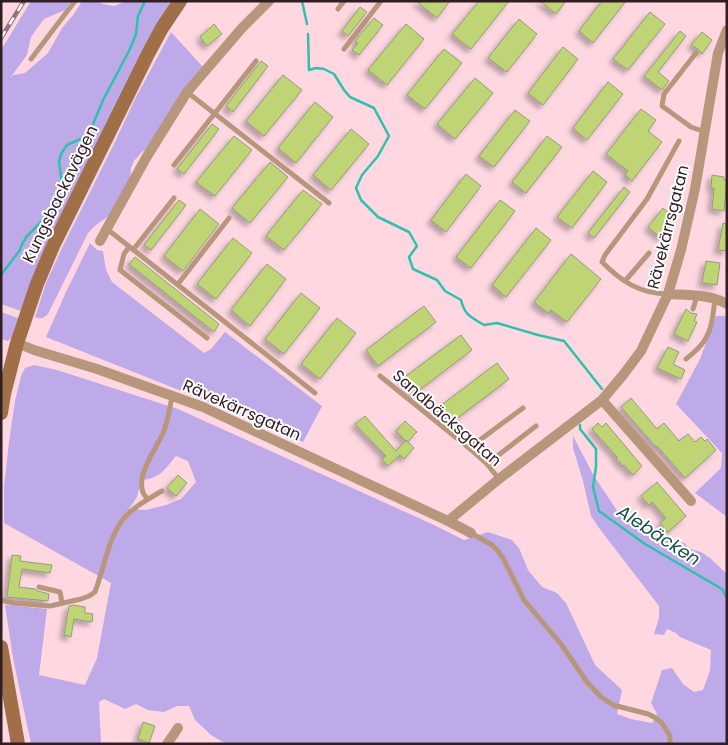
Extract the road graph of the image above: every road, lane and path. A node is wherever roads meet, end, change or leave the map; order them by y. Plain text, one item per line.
1 (75, 1) edge
2 (180, 1) edge
3 (269, 1) edge
4 (344, 1) edge
5 (381, 1) edge
6 (338, 9) dead end
7 (727, 30) edge
8 (344, 49) dead end
9 (696, 53) dead end
10 (30, 59) dead end
11 (256, 61) dead end
12 (187, 92) junction
13 (214, 112) junction
14 (705, 132) junction
15 (678, 141) dead end
16 (174, 166) dead end
17 (174, 198) dead end
18 (328, 203) dead end
19 (229, 218) dead end
20 (107, 228) junction
21 (100, 242) dead end
22 (131, 248) junction
23 (648, 253) dead end
24 (625, 281) junction
25 (178, 284) junction
26 (668, 294) junction
27 (697, 296) junction
28 (715, 299) junction
29 (727, 304) edge
30 (693, 309) dead end
31 (207, 338) dead end
32 (17, 343) junction
33 (686, 359) dead end
34 (380, 376) dead end
35 (315, 393) dead end
36 (172, 396) junction
37 (602, 400) junction
38 (522, 408) dead end
39 (1, 413) edge
40 (536, 426) dead end
41 (469, 448) junction
42 (487, 464) junction
43 (499, 479) junction
44 (162, 491) dead end
45 (148, 499) junction
46 (691, 501) dead end
47 (448, 520) junction
48 (471, 533) joint
49 (39, 586) dead end
50 (1, 600) edge
51 (62, 603) junction
52 (1, 647) edge
53 (178, 728) dead end
54 (18, 744) edge
55 (167, 744) edge
56 (670, 744) edge

1 - 10 lane
2 - 32 street, Kungsbackavägen
3 - 12 street
4 - 6 lane
5 - 8 lane
7 - 14 street, Rävekärrsgatan
9 - 14 lane
11 - 13 lane
12 - 13 lane
12 - 20 street
13 - 16 lane
13 - 18 lane
14 - 26 street, Rävekärrsgatan
15 - 24 lane
17 - 22 lane
19 - 25 lane
20 - 21 street
20 - 22 lane
22 - 25 lane
22 - 31 lane
23 - 24 lane
24 - 26 lane
25 - 35 lane
26 - 27 street
26 - 37 street, Rävekärrsgatan
27 - 28 street
27 - 30 lane
28 - 29 street
28 - 33 lane
32 - 36 street, Rävekärrsgatan
32 - 39 street, Kungsbackavägen
34 - 41 lane, Sandbäcksgatan
36 - 45 lane
36 - 47 street, Rävekärrsgatan
37 - 43 street, Rävekärrsgatan
37 - 46 street
38 - 41 lane
40 - 42 lane
41 - 42 lane, Sandbäcksgatan
42 - 43 lane, Sandbäcksgatan
43 - 47 street, Rävekärrsgatan
44 - 45 lane
45 - 51 lane
47 - 48 street, Rävekärrsgatan
48 - 56 lane
49 - 51 lane
50 - 51 lane
52 - 54 street
53 - 55 street

